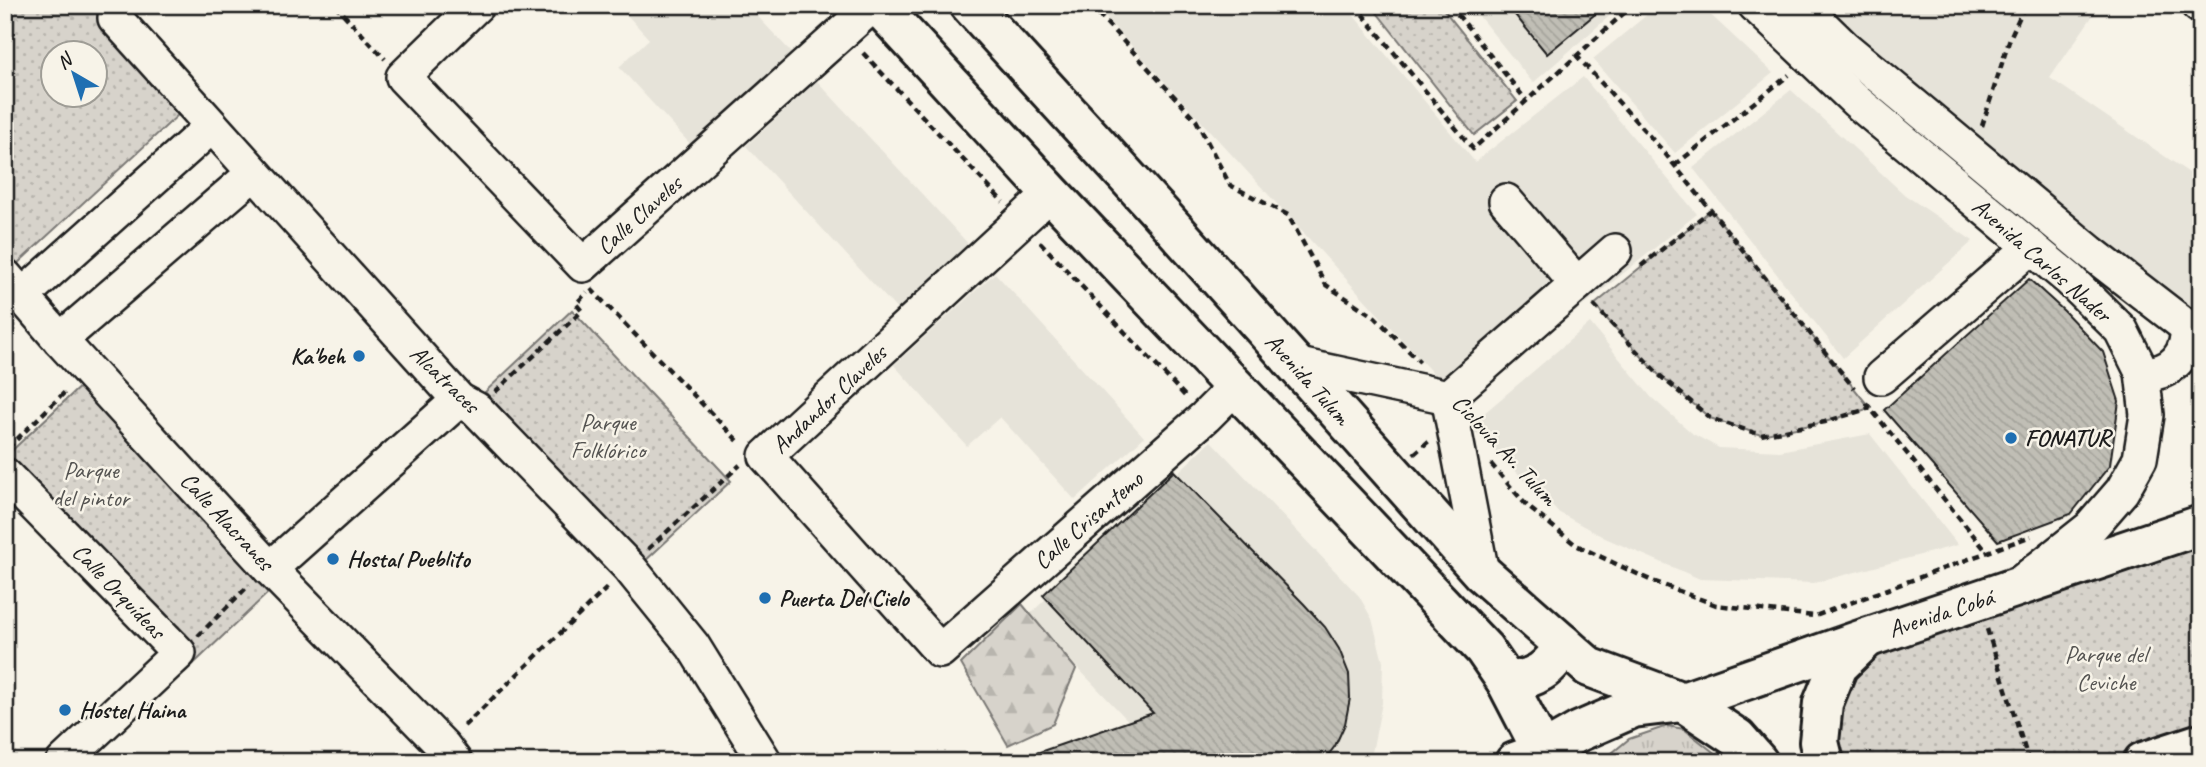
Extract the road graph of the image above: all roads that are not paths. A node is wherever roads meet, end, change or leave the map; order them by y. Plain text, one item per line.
1 (116, 5) edge
2 (477, 5) edge
3 (875, 5) edge
4 (970, 5) edge
5 (1755, 5) edge
6 (1801, 5) edge
7 (999, 22) edge
8 (212, 126) junction
9 (254, 173) junction
10 (1051, 193) junction
11 (1506, 201) dead end
12 (2031, 247) junction
13 (1615, 251) dead end
14 (14, 286) edge
15 (1585, 295) junction
16 (2194, 330) edge
17 (60, 340) junction
18 (1294, 364) junction
19 (2142, 372) junction
20 (1235, 387) junction
21 (1876, 393) road end
22 (1440, 396) junction
23 (468, 404) junction
24 (5, 475) edge
25 (2201, 525) edge
26 (270, 569) junction
27 (1482, 573) junction
28 (1995, 595) junction
29 (1869, 637) junction
30 (1563, 644) junction
31 (940, 651) joint
32 (1506, 681) junction
33 (1683, 702) junction
34 (2201, 743) edge
35 (449, 754) edge
36 (80, 757) edge
37 (1536, 759) edge
38 (765, 762) edge
39 (1758, 762) edge
40 (1824, 762) edge
41 (2143, 762) edge

1 - 8 street, Alcatraces
2 - 3 street, Calle Claveles
3 - 10 main road
4 - 7 main road, Avenida Tulum
5 - 12 street, Avenida Carlos Nader
6 - 16 street, Avenida Carlos Nader
7 - 18 main road, Avenida Tulum
8 - 9 street, Alcatraces
8 - 14 street
9 - 17 street
9 - 23 street, Alcatraces
10 - 20 main road
10 - 31 street, Andandor Claveles
11 - 15 street
12 - 19 street, Avenida Carlos Nader
12 - 21 street
13 - 15 street
14 - 17 street, Calle Alacranes
15 - 22 street
16 - 19 street
17 - 26 street, Calle Alacranes
18 - 22 street
18 - 27 main road, Avenida Tulum
19 - 28 street, Avenida Carlos Nader
20 - 31 street, Calle Crisantemo
20 - 32 main road
22 - 27 street
23 - 26 street
23 - 38 street, Alcatraces
24 - 36 street, Calle Orquídeas
25 - 28 main road, Avenida Cobá
26 - 35 street, Calle Alacranes
27 - 30 main road, Avenida Tulum
28 - 29 main road, Avenida Cobá
29 - 33 main road, Avenida Cobá
29 - 40 main road
30 - 32 main road
30 - 33 main road, Avenida Tulum
32 - 37 main road
33 - 37 main road, Avenida Cobá
33 - 39 main road, Avenida Tulum
34 - 41 main road

